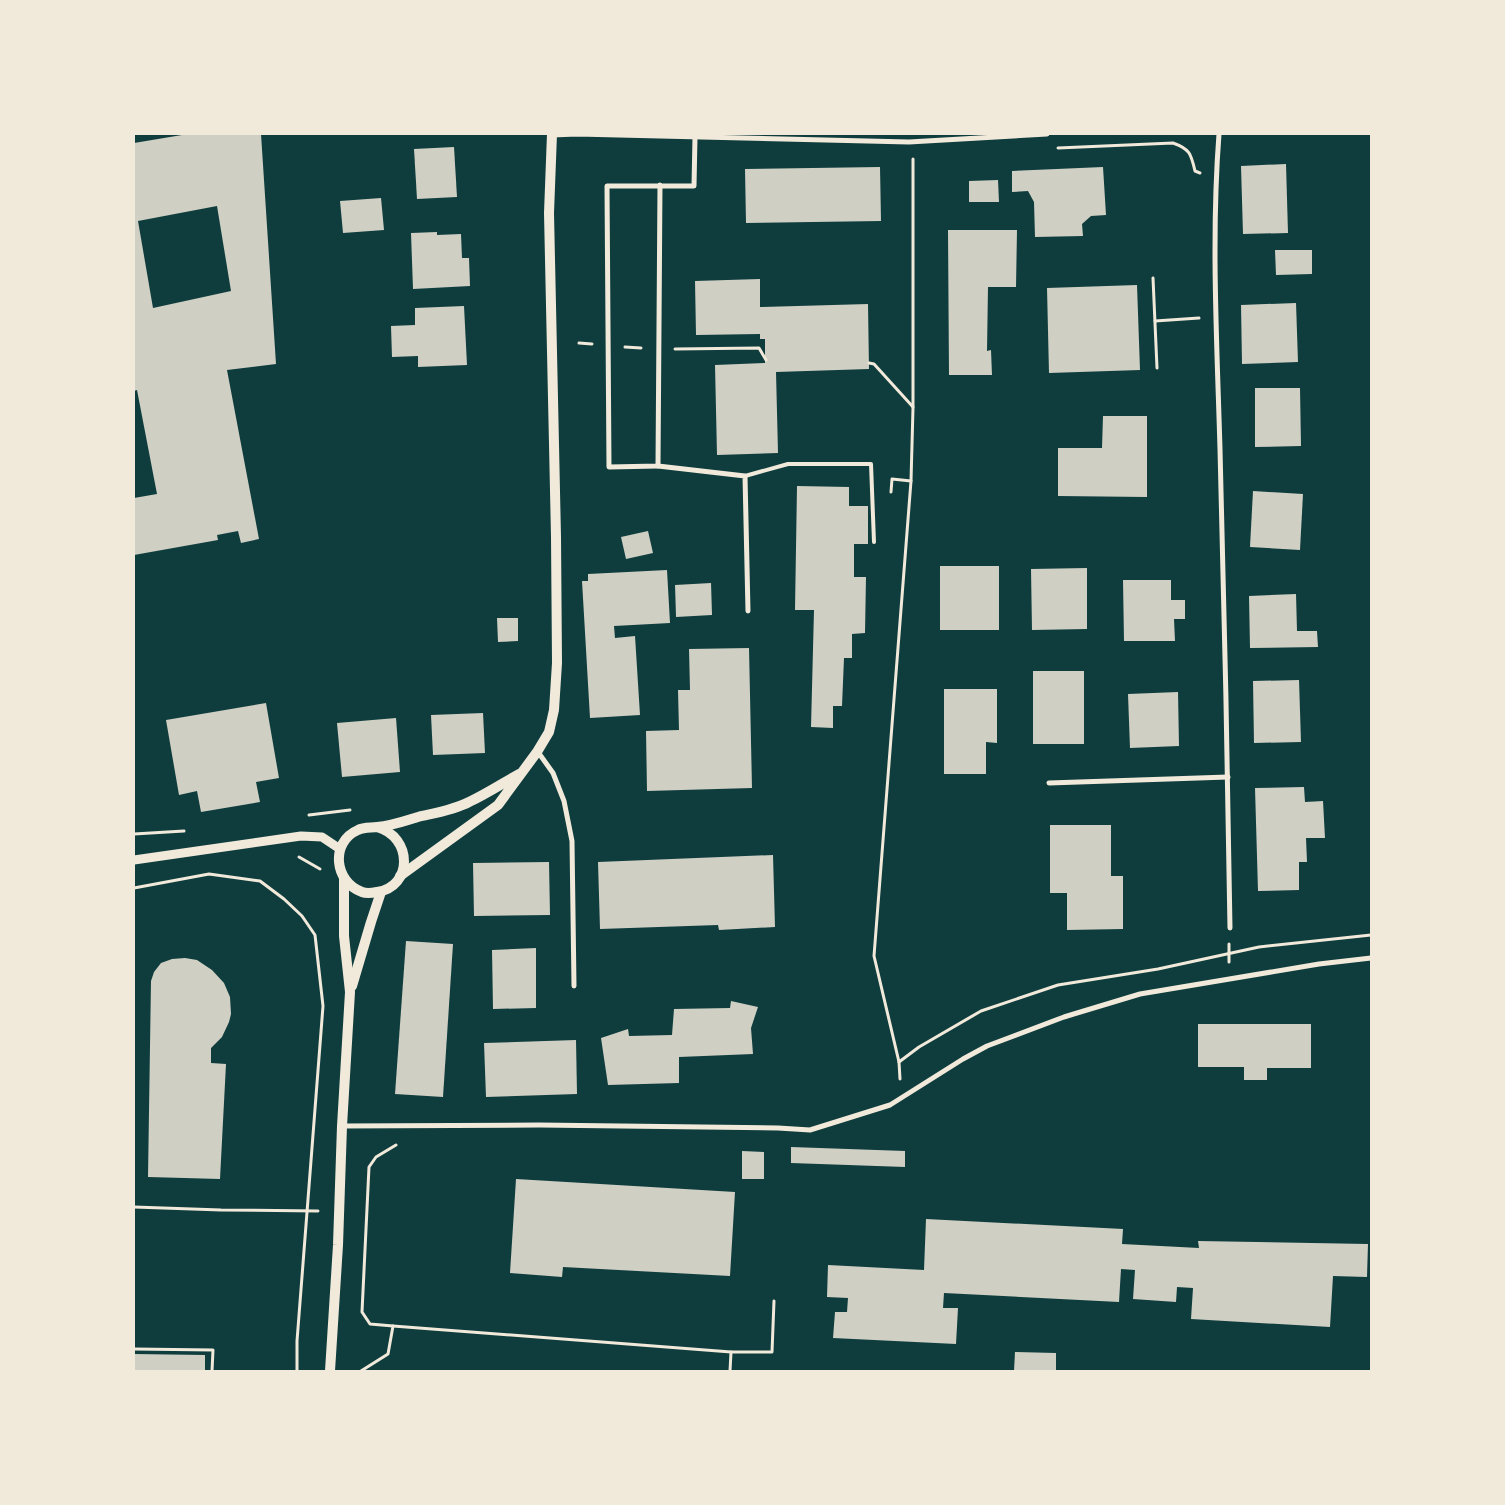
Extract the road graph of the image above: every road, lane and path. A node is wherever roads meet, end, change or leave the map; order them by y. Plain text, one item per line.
1 (552, 134) edge
2 (1047, 134) edge
3 (1219, 134) edge
4 (696, 137) junction
5 (916, 142) junction
6 (1049, 148) dead end
7 (1195, 171) dead end
8 (660, 185) junction
9 (1153, 278) dead end
10 (1217, 317) junction
11 (1155, 321) junction
12 (869, 363) dead end
13 (1157, 368) dead end
14 (913, 408) junction
15 (658, 466) junction
16 (745, 476) junction
17 (874, 542) dead end
18 (748, 611) dead end
19 (537, 752) junction
20 (522, 772) junction
21 (1228, 777) junction
22 (1048, 783) dead end
23 (352, 809) dead end
24 (303, 816) dead end
25 (377, 827) junction
26 (187, 831) dead end
27 (134, 834) edge
28 (340, 849) junction
29 (134, 860) edge
30 (400, 876) junction
31 (344, 878) junction
32 (134, 888) edge
33 (381, 892) junction
34 (1230, 928) joint
35 (1371, 935) edge
36 (1228, 953) junction
37 (1371, 958) edge
38 (1231, 978) junction
39 (574, 986) dead end
40 (350, 992) junction
41 (899, 1062) junction
42 (890, 1105) junction
43 (342, 1126) junction
44 (398, 1143) dead end
45 (134, 1207) edge
46 (307, 1210) junction
47 (318, 1210) dead end
48 (774, 1301) dead end
49 (393, 1326) junction
50 (134, 1349) edge
51 (731, 1352) junction
52 (212, 1371) edge
53 (297, 1371) edge
54 (330, 1371) edge
55 (361, 1371) edge
56 (730, 1371) edge

1 - 4 street
1 - 19 main road
2 - 5 street
3 - 10 street
4 - 5 street
4 - 8 street
5 - 14 path
6 - 7 path
8 - 15 street
8 - 15 street
9 - 11 path
10 - 11 path
10 - 21 street
11 - 13 path
12 - 14 path
14 - 41 path
15 - 16 street
16 - 17 lane
16 - 18 street
19 - 20 main road
19 - 39 street
20 - 25 main road
20 - 30 main road
21 - 22 street
21 - 34 street
23 - 24 path
25 - 28 main road
25 - 30 main road
26 - 27 path
28 - 29 street
28 - 31 main road
30 - 33 main road
31 - 33 main road
31 - 40 main road
32 - 46 path
33 - 40 main road
34 - 36 path
35 - 36 path
36 - 38 path
36 - 41 path
37 - 38 street
38 - 42 street
40 - 43 main road
41 - 42 path
42 - 43 street
43 - 54 main road
44 - 49 path
45 - 46 path
46 - 47 path
46 - 53 path
48 - 51 path
49 - 51 path
49 - 55 path
50 - 52 path
51 - 56 path

